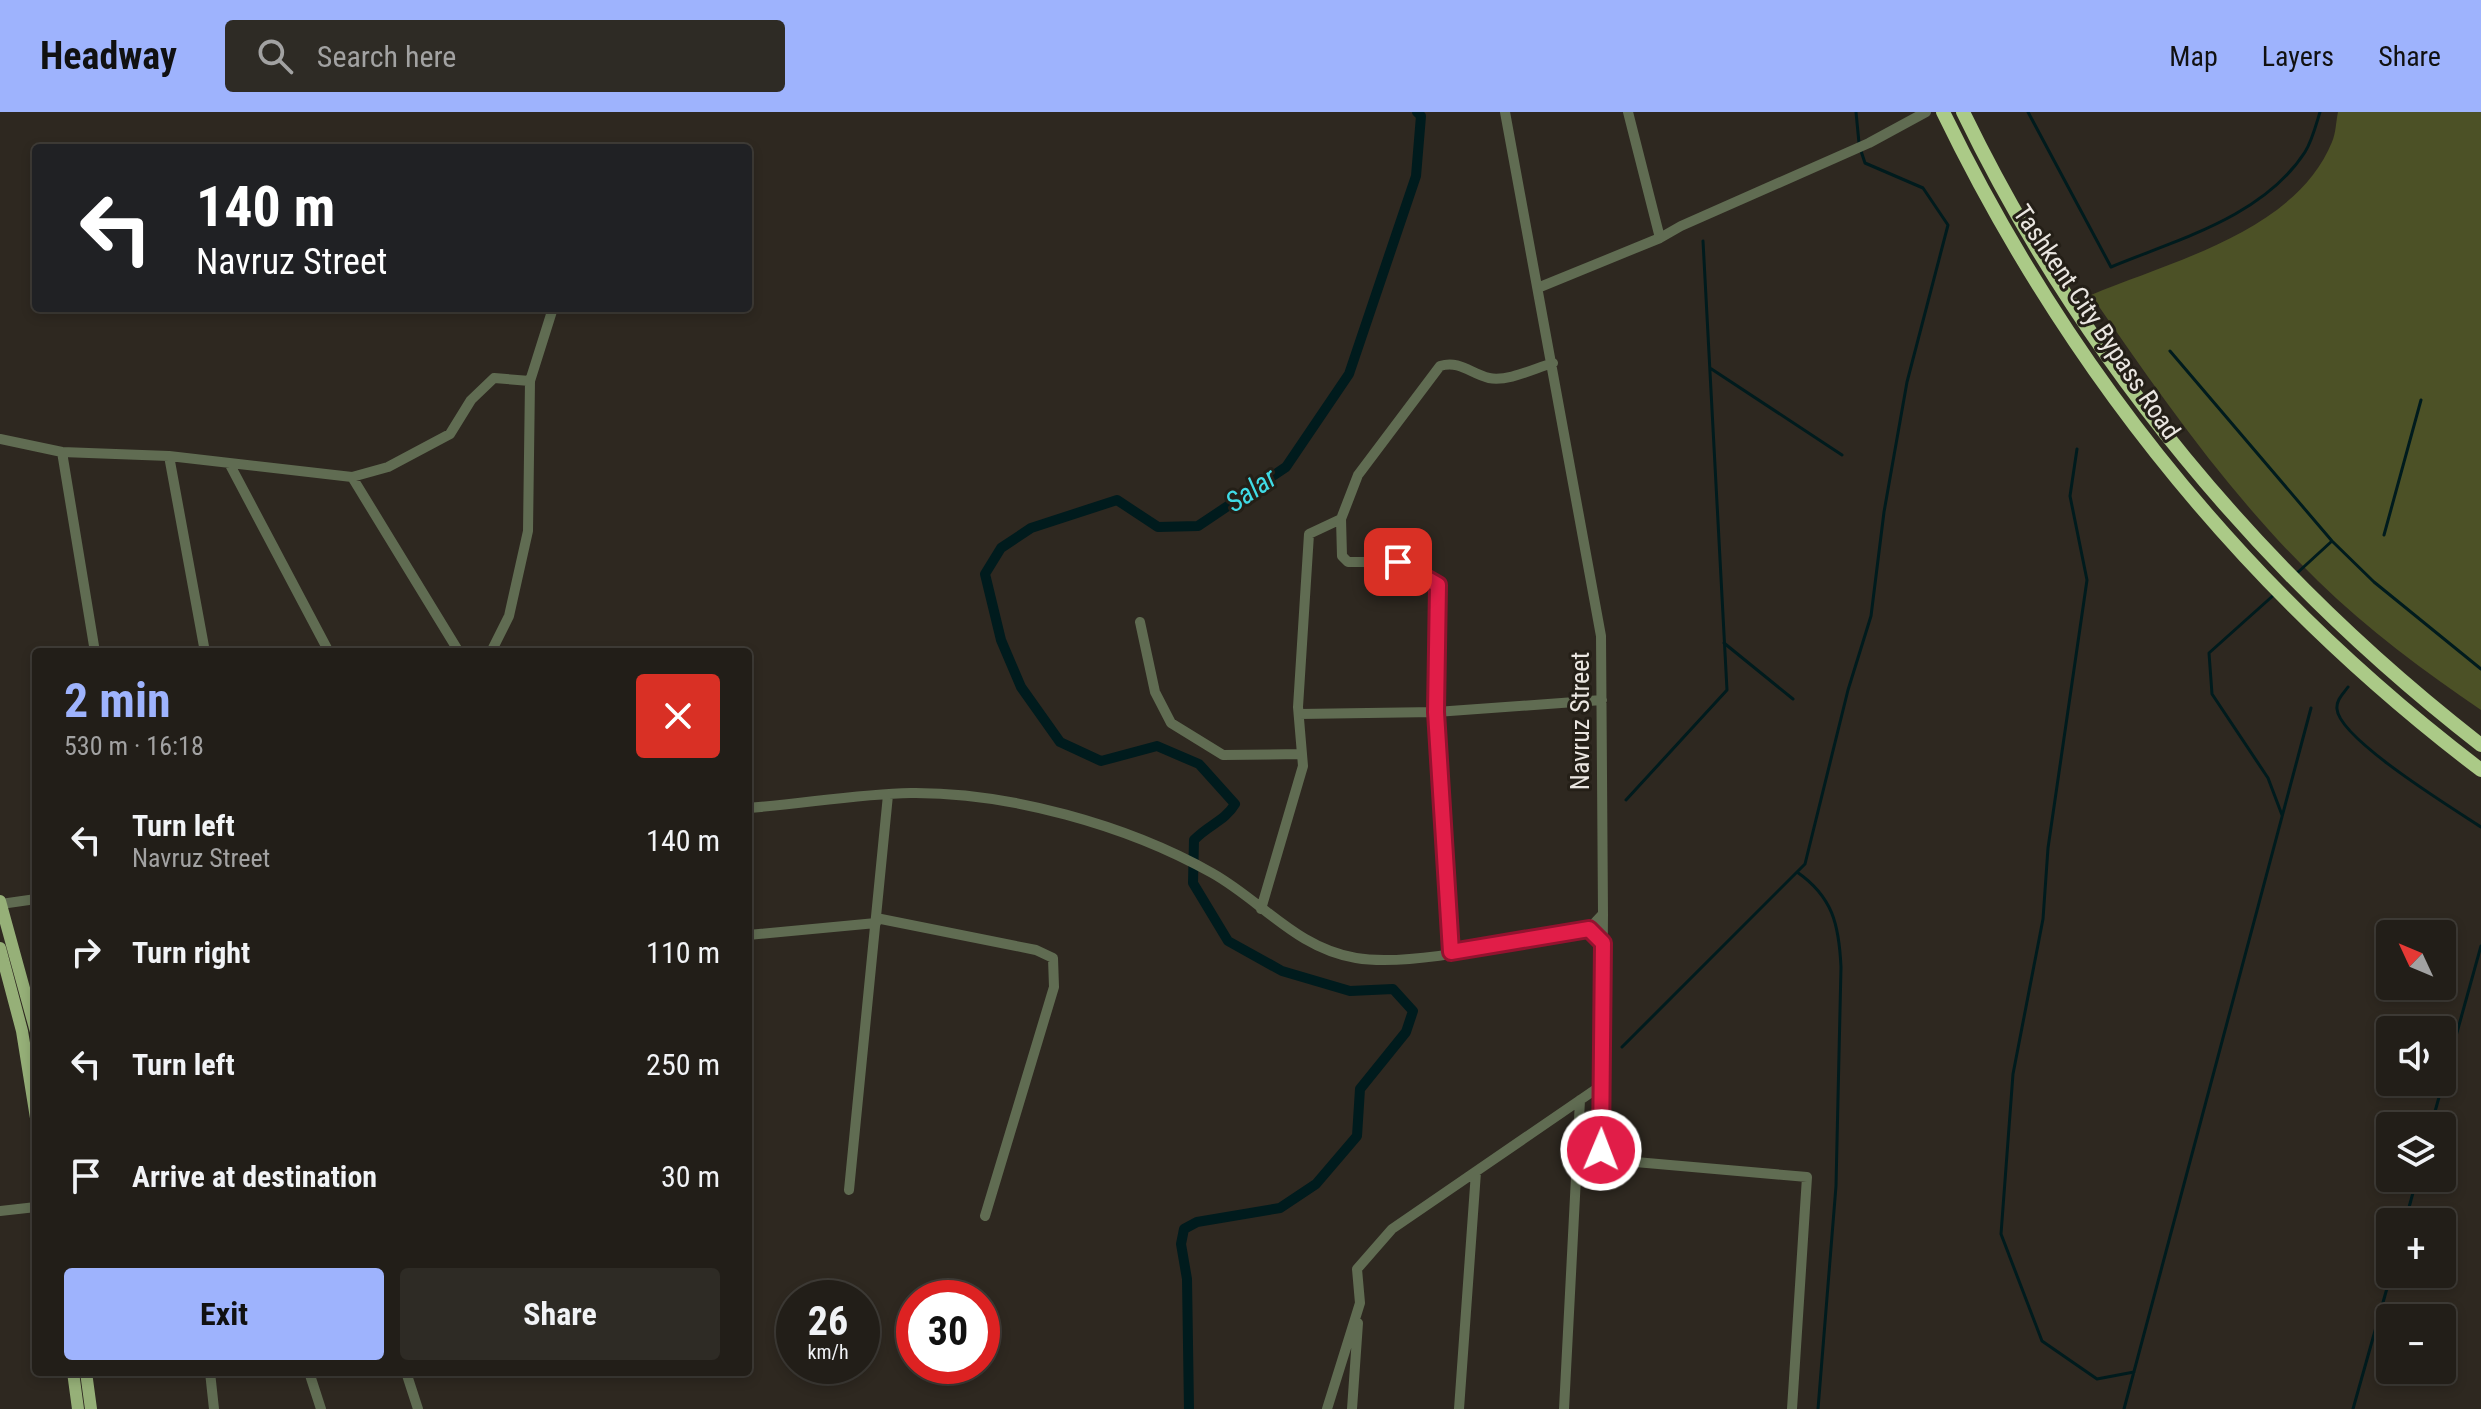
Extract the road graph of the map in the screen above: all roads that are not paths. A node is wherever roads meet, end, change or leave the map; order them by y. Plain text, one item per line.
1 (1505, 112) edge
2 (1628, 112) edge
3 (1926, 112) edge
4 (1943, 112) edge
5 (1963, 112) edge
6 (1660, 238) junction
7 (1540, 287) junction
8 (552, 312) edge
9 (1553, 363) junction
10 (530, 381) junction
11 (0, 439) edge
12 (62, 452) junction
13 (169, 456) junction
14 (229, 463) junction
15 (352, 477) junction
16 (1341, 519) junction
17 (1140, 622) dead end
18 (94, 648) edge
19 (204, 648) edge
20 (327, 648) edge
21 (457, 648) edge
22 (493, 648) edge
23 (1602, 700) junction
24 (1436, 712) junction
25 (1299, 714) junction
26 (2481, 745) edge
27 (1302, 754) junction
28 (2479, 767) edge
29 (888, 795) junction
30 (752, 808) edge
31 (32, 899) edge
32 (1, 903) edge
33 (1261, 909) junction
34 (1603, 914) junction
35 (876, 920) junction
36 (1589, 929) junction
37 (752, 935) edge
38 (1603, 943) junction
39 (1, 952) edge
40 (1451, 952) junction
41 (32, 1017) edge
42 (1602, 1085) junction
43 (32, 1093) edge
44 (1580, 1100) junction
45 (1476, 1172) junction
46 (849, 1190) dead end
47 (32, 1207) edge
48 (0, 1211) edge
49 (985, 1216) dead end
50 (1360, 1303) junction
51 (74, 1376) edge
52 (87, 1376) edge
53 (210, 1376) edge
54 (310, 1376) edge
55 (407, 1376) edge
56 (78, 1409) edge
57 (91, 1409) edge
58 (214, 1409) edge
59 (321, 1409) edge
60 (418, 1409) edge
61 (1327, 1409) edge
62 (1352, 1409) edge
63 (1459, 1409) edge
64 (1564, 1409) edge
65 (1792, 1409) edge

1 - 7 street, Navruz Street
2 - 6 street
3 - 6 street
4 - 28 highway, Tashkent City Bypass Road
5 - 26 highway, Tashkent City Bypass Road
6 - 7 street
7 - 9 street, Navruz Street
8 - 10 street
9 - 16 street
9 - 23 street, Navruz Street
10 - 15 street
10 - 22 street
11 - 12 street
12 - 13 street
12 - 18 street
13 - 14 street
13 - 19 street
14 - 15 street
14 - 20 street
15 - 21 street
16 - 24 street
16 - 25 street
17 - 27 street
23 - 24 street
23 - 34 street, Navruz Street
24 - 25 street
24 - 40 street
25 - 27 street
27 - 33 street
29 - 30 street
29 - 33 street
29 - 35 street
31 - 32 street
32 - 41 main road
33 - 40 street
34 - 36 street
34 - 38 street, Navruz Street
35 - 37 street
35 - 46 street
35 - 49 street
36 - 38 street
36 - 40 street
38 - 42 street, Navruz Street
39 - 43 main road
42 - 44 street
42 - 65 street, Navruz Street
44 - 45 street
44 - 64 street
45 - 50 street
45 - 63 street
47 - 48 street
50 - 61 street
50 - 62 street
51 - 56 main road
52 - 57 main road
53 - 58 street
54 - 59 street
55 - 60 street

